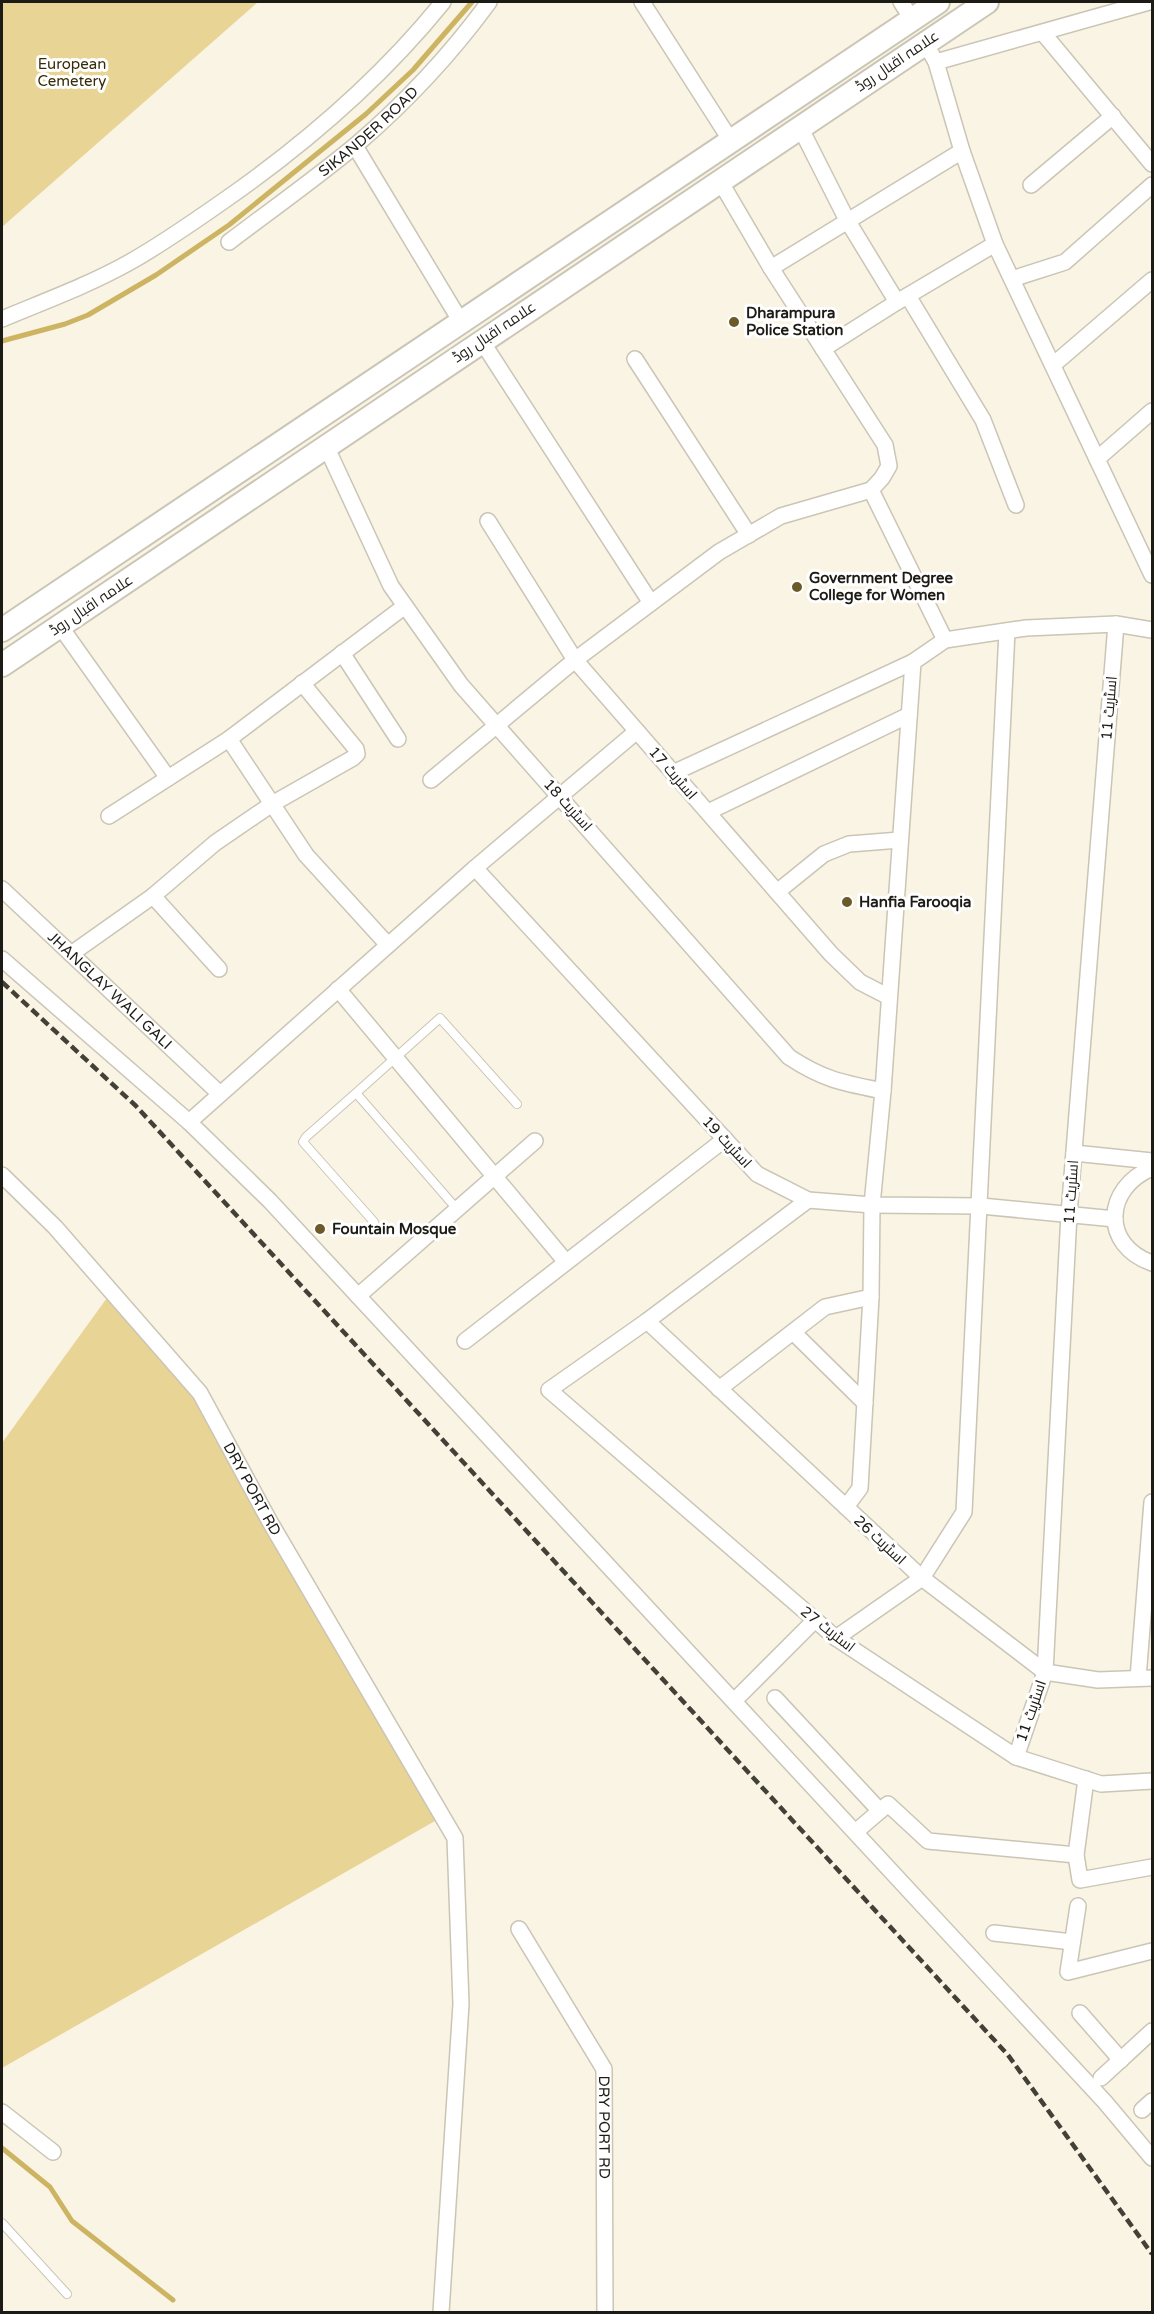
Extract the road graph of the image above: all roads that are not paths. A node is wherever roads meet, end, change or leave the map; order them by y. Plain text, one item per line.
1 (443, 2) edge
2 (489, 2) edge
3 (938, 2) edge
4 (987, 2) edge
5 (649, 4) edge
6 (1149, 5) edge
7 (906, 10) edge
8 (1043, 33) junction
9 (930, 53) junction
10 (839, 66) junction
11 (855, 90) junction
12 (1113, 116) junction
13 (801, 127) junction
14 (731, 141) junction
15 (355, 146) junction
16 (962, 151) junction
17 (1152, 164) edge
18 (720, 181) junction
19 (1031, 185) dead end
20 (1152, 185) edge
21 (847, 220) junction
22 (229, 242) dead end
23 (995, 244) junction
24 (771, 268) junction
25 (1012, 279) junction
26 (1152, 280) edge
27 (903, 299) junction
28 (2, 319) edge
29 (461, 322) junction
30 (481, 340) junction
31 (823, 349) junction
32 (635, 359) dead end
33 (1053, 365) junction
34 (1152, 411) edge
35 (326, 446) junction
36 (1097, 459) junction
37 (244, 467) junction
38 (261, 489) junction
39 (871, 490) junction
40 (1016, 505) dead end
41 (488, 520) dead end
42 (749, 535) junction
43 (1149, 556) edge
44 (1152, 575) edge
45 (651, 603) junction
46 (405, 606) junction
47 (1116, 624) junction
48 (60, 626) junction
49 (2, 630) edge
50 (1152, 630) edge
51 (1007, 631) junction
52 (945, 640) junction
53 (342, 653) junction
54 (575, 660) junction
55 (913, 662) junction
56 (2, 665) edge
57 (303, 683) junction
58 (909, 716) junction
59 (497, 726) junction
60 (637, 731) junction
61 (229, 739) junction
62 (398, 739) dead end
63 (674, 773) junction
64 (168, 778) junction
65 (431, 780) dead end
66 (561, 797) junction
67 (272, 804) junction
68 (708, 812) junction
69 (109, 816) dead end
70 (900, 840) junction
71 (475, 868) junction
72 (2, 890) edge
73 (777, 892) junction
74 (153, 896) junction
75 (388, 945) junction
76 (71, 954) junction
77 (2, 959) edge
78 (219, 969) dead end
79 (338, 989) junction
80 (889, 997) junction
81 (395, 1058) junction
82 (883, 1091) junction
83 (219, 1093) junction
84 (356, 1093) junction
85 (517, 1104) dead end
86 (189, 1122) junction
87 (725, 1139) junction
88 (535, 1141) dead end
89 (1074, 1153) junction
90 (1152, 1161) edge
91 (1152, 1168) edge
92 (2, 1175) edge
93 (494, 1176) junction
94 (808, 1200) junction
95 (872, 1205) junction
96 (981, 1206) junction
97 (456, 1208) junction
98 (1069, 1214) junction
99 (1115, 1219) junction
100 (374, 1222) dead end
101 (566, 1262) junction
102 (1152, 1263) edge
103 (358, 1296) junction
104 (871, 1297) junction
105 (647, 1322) junction
106 (793, 1332) junction
107 (465, 1341) dead end
108 (719, 1389) junction
109 (865, 1403) junction
110 (1152, 1502) edge
111 (846, 1507) junction
112 (921, 1578) junction
113 (815, 1620) junction
114 (836, 1638) junction
115 (1045, 1672) junction
116 (1145, 1678) edge
117 (738, 1697) dead end
118 (775, 1698) dead end
119 (1016, 1757) junction
120 (1086, 1779) junction
121 (1152, 1781) edge
122 (880, 1811) junction
123 (860, 1828) dead end
124 (1076, 1855) junction
125 (1152, 1867) edge
126 (1078, 1906) dead end
127 (519, 1929) dead end
128 (994, 1933) dead end
129 (1072, 1942) junction
130 (1152, 1951) edge
131 (1080, 2013) dead end
132 (1152, 2031) edge
133 (1120, 2060) junction
134 (1101, 2078) dead end
135 (2, 2112) edge
136 (53, 2152) dead end
137 (1152, 2158) edge
138 (2, 2223) edge
139 (68, 2294) dead end
140 (441, 2313) edge
141 (605, 2313) edge

1 - 28 street
2 - 15 street, SIKANDER ROAD
3 - 7 main road, علامہ اقبال روڈ
4 - 9 main road, علامہ اقبال روڈ
5 - 14 street
6 - 8 street
7 - 10 main road, علامہ اقبال روڈ
8 - 9 street
8 - 12 street
9 - 11 main road, علامہ اقبال روڈ
9 - 16 street
10 - 11 main road
10 - 14 main road, علامہ اقبال روڈ
11 - 13 main road, علامہ اقبال روڈ
12 - 17 street
12 - 19 street
13 - 18 main road, علامہ اقبال روڈ
13 - 21 street
14 - 29 main road, علامہ اقبال روڈ
15 - 22 street, SIKANDER ROAD
15 - 29 street
16 - 21 street
16 - 23 street
18 - 24 street
18 - 30 main road, علامہ اقبال روڈ
20 - 25 street
21 - 24 street
21 - 27 street
23 - 25 street
23 - 27 street
24 - 31 street
25 - 33 street
26 - 33 street
27 - 31 street
27 - 40 street
29 - 37 main road, علامہ اقبال روڈ
30 - 35 main road, علامہ اقبال روڈ
30 - 45 street
31 - 39 street
32 - 42 street
33 - 36 street
34 - 36 street
35 - 38 main road, علامہ اقبال روڈ
35 - 46 street, اسٹریٹ 18
36 - 43 street
37 - 38 main road
37 - 49 main road, علامہ اقبال روڈ
38 - 48 main road, علامہ اقبال روڈ
39 - 42 street
39 - 52 street
41 - 54 street, اسٹریٹ 17
42 - 45 street
43 - 44 street
45 - 54 street
46 - 53 street
46 - 59 street, اسٹریٹ 18
47 - 50 street
47 - 51 street
47 - 89 street, اسٹریٹ 11
48 - 56 main road, علامہ اقبال روڈ
48 - 64 street
51 - 52 street
51 - 96 street
52 - 55 street
53 - 57 street
53 - 62 street
54 - 59 street
54 - 60 street, اسٹریٹ 17
55 - 58 street
55 - 63 street
57 - 61 street
57 - 67 street
58 - 68 street
58 - 70 street
59 - 65 street
59 - 66 street, اسٹریٹ 18
60 - 63 street, اسٹریٹ 17
60 - 66 street
61 - 64 street
61 - 67 street
63 - 68 street, اسٹریٹ 17
64 - 69 street
66 - 71 street
66 - 82 street, اسٹریٹ 18
67 - 74 street
67 - 75 street
68 - 73 street, اسٹریٹ 17
70 - 73 street
70 - 80 street
71 - 75 street
71 - 87 street, اسٹریٹ 19
72 - 76 street, JHANGLAY WALI GALI
73 - 80 street, اسٹریٹ 17
74 - 76 street
74 - 78 street
75 - 79 street
76 - 83 street, JHANGLAY WALI GALI
77 - 86 street
79 - 81 street
79 - 83 street
80 - 82 street
81 - 84 lane
81 - 85 lane
81 - 93 street
82 - 95 street
83 - 86 street
84 - 97 lane
84 - 100 lane
86 - 103 street
87 - 94 street, اسٹریٹ 19
87 - 101 street
88 - 93 street
89 - 90 street
89 - 98 street, اسٹریٹ 11
91 - 99 street
92 - 140 street, DRY PORT RD
93 - 97 street
93 - 101 street
94 - 95 street, اسٹریٹ 19
94 - 105 street
95 - 96 street, اسٹریٹ 19
95 - 104 street
96 - 98 street, اسٹریٹ 19
96 - 112 street
97 - 103 street
98 - 99 street, اسٹریٹ 19
98 - 115 street, اسٹریٹ 11
99 - 102 street
101 - 107 street
103 - 137 street
104 - 106 street
104 - 109 street
105 - 108 street, اسٹریٹ 26
105 - 113 street, اسٹریٹ 27
106 - 108 street
106 - 109 street
108 - 111 street, اسٹریٹ 26
109 - 111 street
110 - 116 street
111 - 112 street, اسٹریٹ 26
112 - 114 street
112 - 115 street, اسٹریٹ 26
113 - 114 street, اسٹریٹ 27
113 - 117 street
114 - 119 street, اسٹریٹ 27
115 - 116 street, اسٹریٹ 26
115 - 119 street, اسٹریٹ 11
118 - 122 street
119 - 120 street, اسٹریٹ 27
120 - 121 street, اسٹریٹ 27
120 - 124 street
122 - 123 street
122 - 124 street
124 - 125 street
126 - 129 street
127 - 141 street, DRY PORT RD
128 - 129 street
129 - 130 street
131 - 133 street
132 - 133 street
133 - 134 street
135 - 136 street
138 - 139 lane

